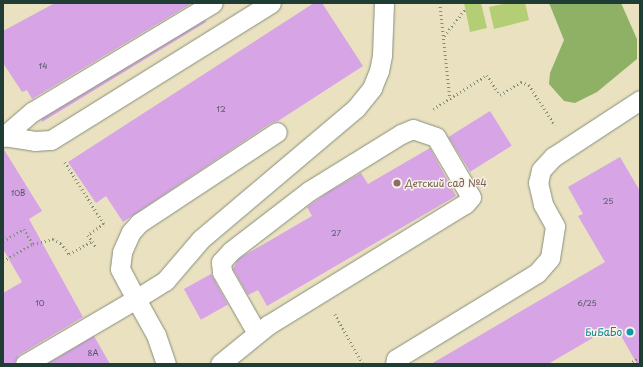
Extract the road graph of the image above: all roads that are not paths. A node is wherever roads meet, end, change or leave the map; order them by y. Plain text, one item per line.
1 (212, 3) edge
2 (271, 3) edge
3 (384, 3) edge
4 (640, 100) edge
5 (277, 132) dead end
6 (4, 136) edge
7 (136, 299) junction
8 (258, 333) junction
9 (26, 364) edge
10 (166, 364) edge
11 (220, 364) edge
12 (395, 364) edge

1 - 6 lane
2 - 6 lane
3 - 7 lane
4 - 12 lane
5 - 7 lane
7 - 9 lane
7 - 10 lane
8 - 8 lane
8 - 11 lane

